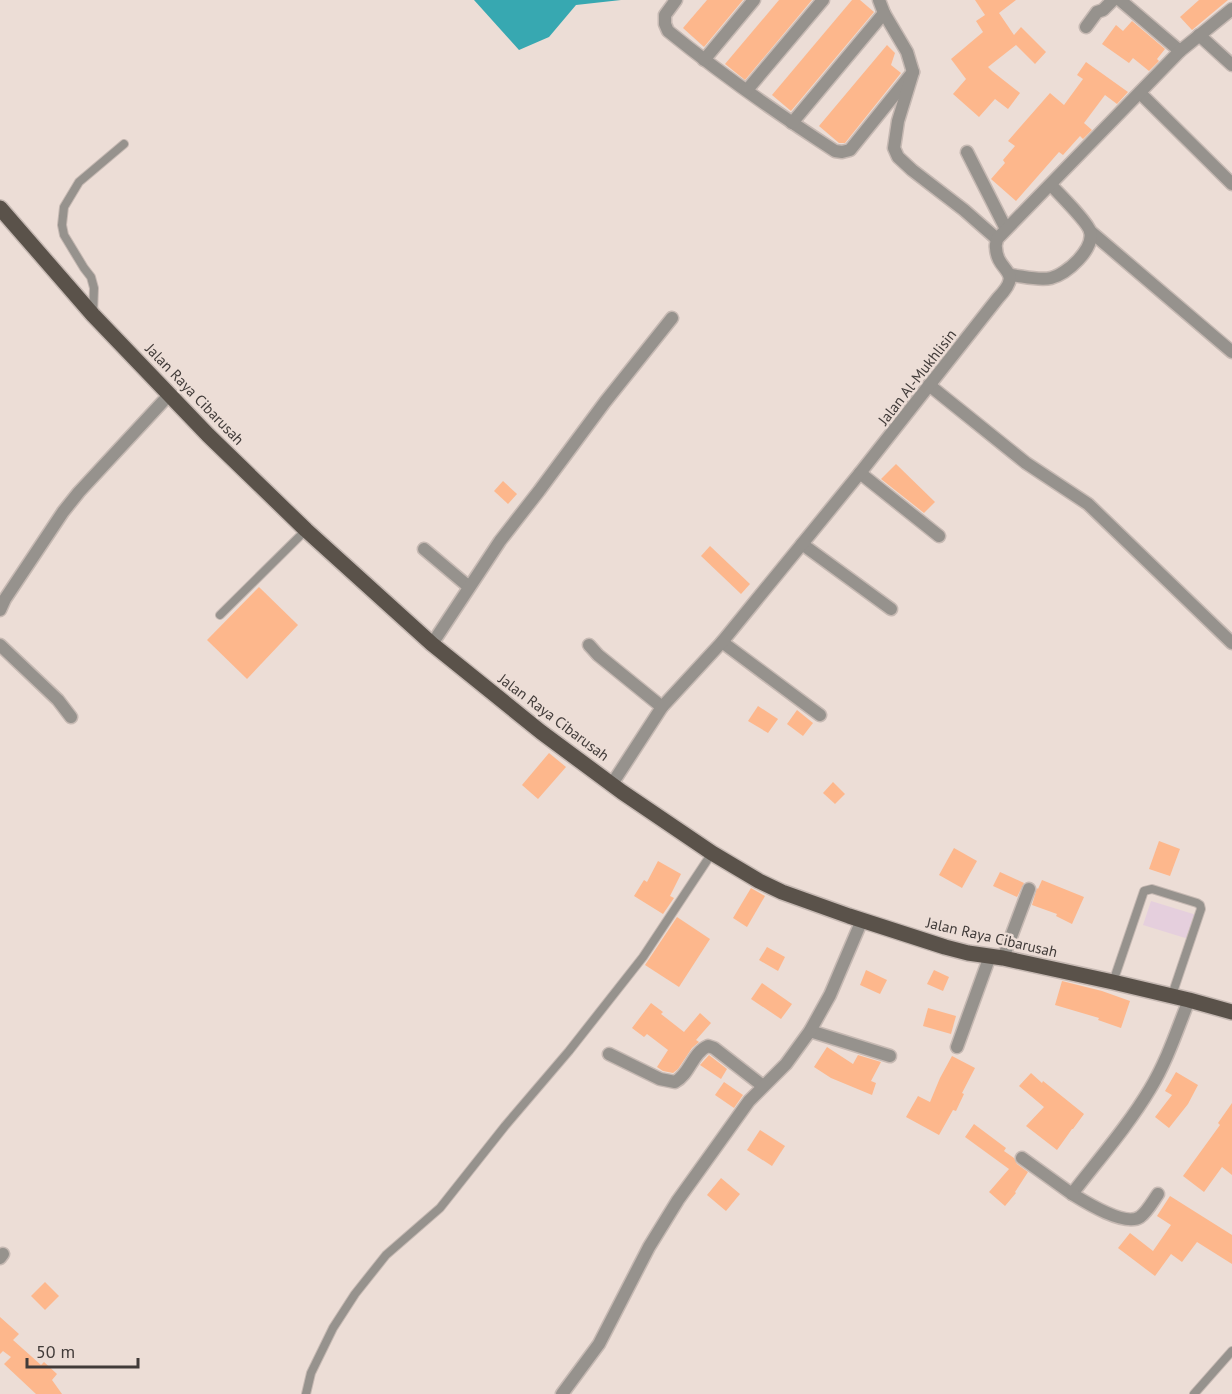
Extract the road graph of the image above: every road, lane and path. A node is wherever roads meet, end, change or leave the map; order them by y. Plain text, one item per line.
1 (676, 0) edge
2 (754, 0) edge
3 (823, 0) edge
4 (879, 0) edge
5 (1113, 0) edge
6 (1120, 0) edge
7 (1232, 9) edge
8 (884, 13) junction
9 (1086, 27) dead end
10 (1199, 35) junction
11 (1180, 51) junction
12 (704, 60) junction
13 (1232, 65) edge
14 (913, 72) junction
15 (747, 90) junction
16 (1140, 93) junction
17 (792, 123) junction
18 (124, 144) dead end
19 (967, 152) dead end
20 (1232, 184) edge
21 (1051, 185) junction
22 (0, 208) edge
23 (1090, 231) junction
24 (1002, 234) junction
25 (1010, 275) junction
26 (93, 315) junction
27 (672, 318) dead end
28 (1232, 352) edge
29 (930, 385) junction
30 (169, 395) junction
31 (860, 473) junction
32 (306, 530) junction
33 (939, 536) dead end
34 (802, 544) junction
35 (424, 549) dead end
36 (469, 587) junction
37 (2, 602) edge
38 (891, 609) dead end
39 (220, 615) dead end
40 (722, 642) junction
41 (1232, 643) edge
42 (432, 644) junction
43 (0, 645) edge
44 (589, 645) dead end
45 (662, 707) junction
46 (820, 715) dead end
47 (71, 717) dead end
48 (612, 784) junction
49 (712, 853) junction
50 (1029, 889) dead end
51 (862, 920) junction
52 (997, 957) junction
53 (1113, 982) junction
54 (1172, 996) junction
55 (1189, 999) junction
56 (1232, 1012) edge
57 (810, 1031) junction
58 (957, 1047) dead end
59 (609, 1054) dead end
60 (890, 1056) dead end
61 (763, 1086) junction
62 (1022, 1158) dead end
63 (1072, 1194) junction
64 (1158, 1194) dead end
65 (1232, 1351) edge
66 (306, 1394) edge
67 (562, 1394) edge
68 (1194, 1394) edge

1 - 12 street
2 - 12 street
3 - 15 street
4 - 8 street
5 - 9 street
6 - 11 street
7 - 10 street
8 - 14 street
8 - 17 street
10 - 11 street
10 - 13 street
11 - 16 street
12 - 15 street
14 - 17 street
14 - 24 street
15 - 17 street
16 - 20 street
16 - 21 street
18 - 26 lane
19 - 24 street
21 - 23 street
21 - 24 street
22 - 26 main road, Jalan Raya Cibarusah
23 - 25 street
23 - 28 street
24 - 25 street
25 - 29 street, Jalan Al-Mukhlisin
26 - 30 main road, Jalan Raya Cibarusah
27 - 36 street
29 - 31 street, Jalan Al-Mukhlisin
29 - 41 street
30 - 32 main road, Jalan Raya Cibarusah
30 - 37 street
31 - 33 street
31 - 34 street, Jalan Al-Mukhlisin
32 - 39 lane
32 - 42 main road, Jalan Raya Cibarusah
34 - 38 street
34 - 40 street, Jalan Al-Mukhlisin
35 - 36 street
36 - 42 street
40 - 45 street, Jalan Al-Mukhlisin
40 - 46 street
42 - 48 main road, Jalan Raya Cibarusah
43 - 47 street
44 - 45 street
45 - 48 street, Jalan Al-Mukhlisin
48 - 49 main road, Jalan Raya Cibarusah
49 - 51 main road, Jalan Raya Cibarusah
49 - 66 lane
50 - 52 street
51 - 52 main road, Jalan Raya Cibarusah
51 - 57 street
52 - 53 main road, Jalan Raya Cibarusah
52 - 58 street
53 - 54 main road, Jalan Raya Cibarusah
53 - 54 lane
54 - 55 main road, Jalan Raya Cibarusah
55 - 56 main road, Jalan Raya Cibarusah
55 - 63 street
57 - 60 street
57 - 61 street
59 - 61 street
61 - 67 street
62 - 63 street
63 - 64 street
65 - 68 lane

